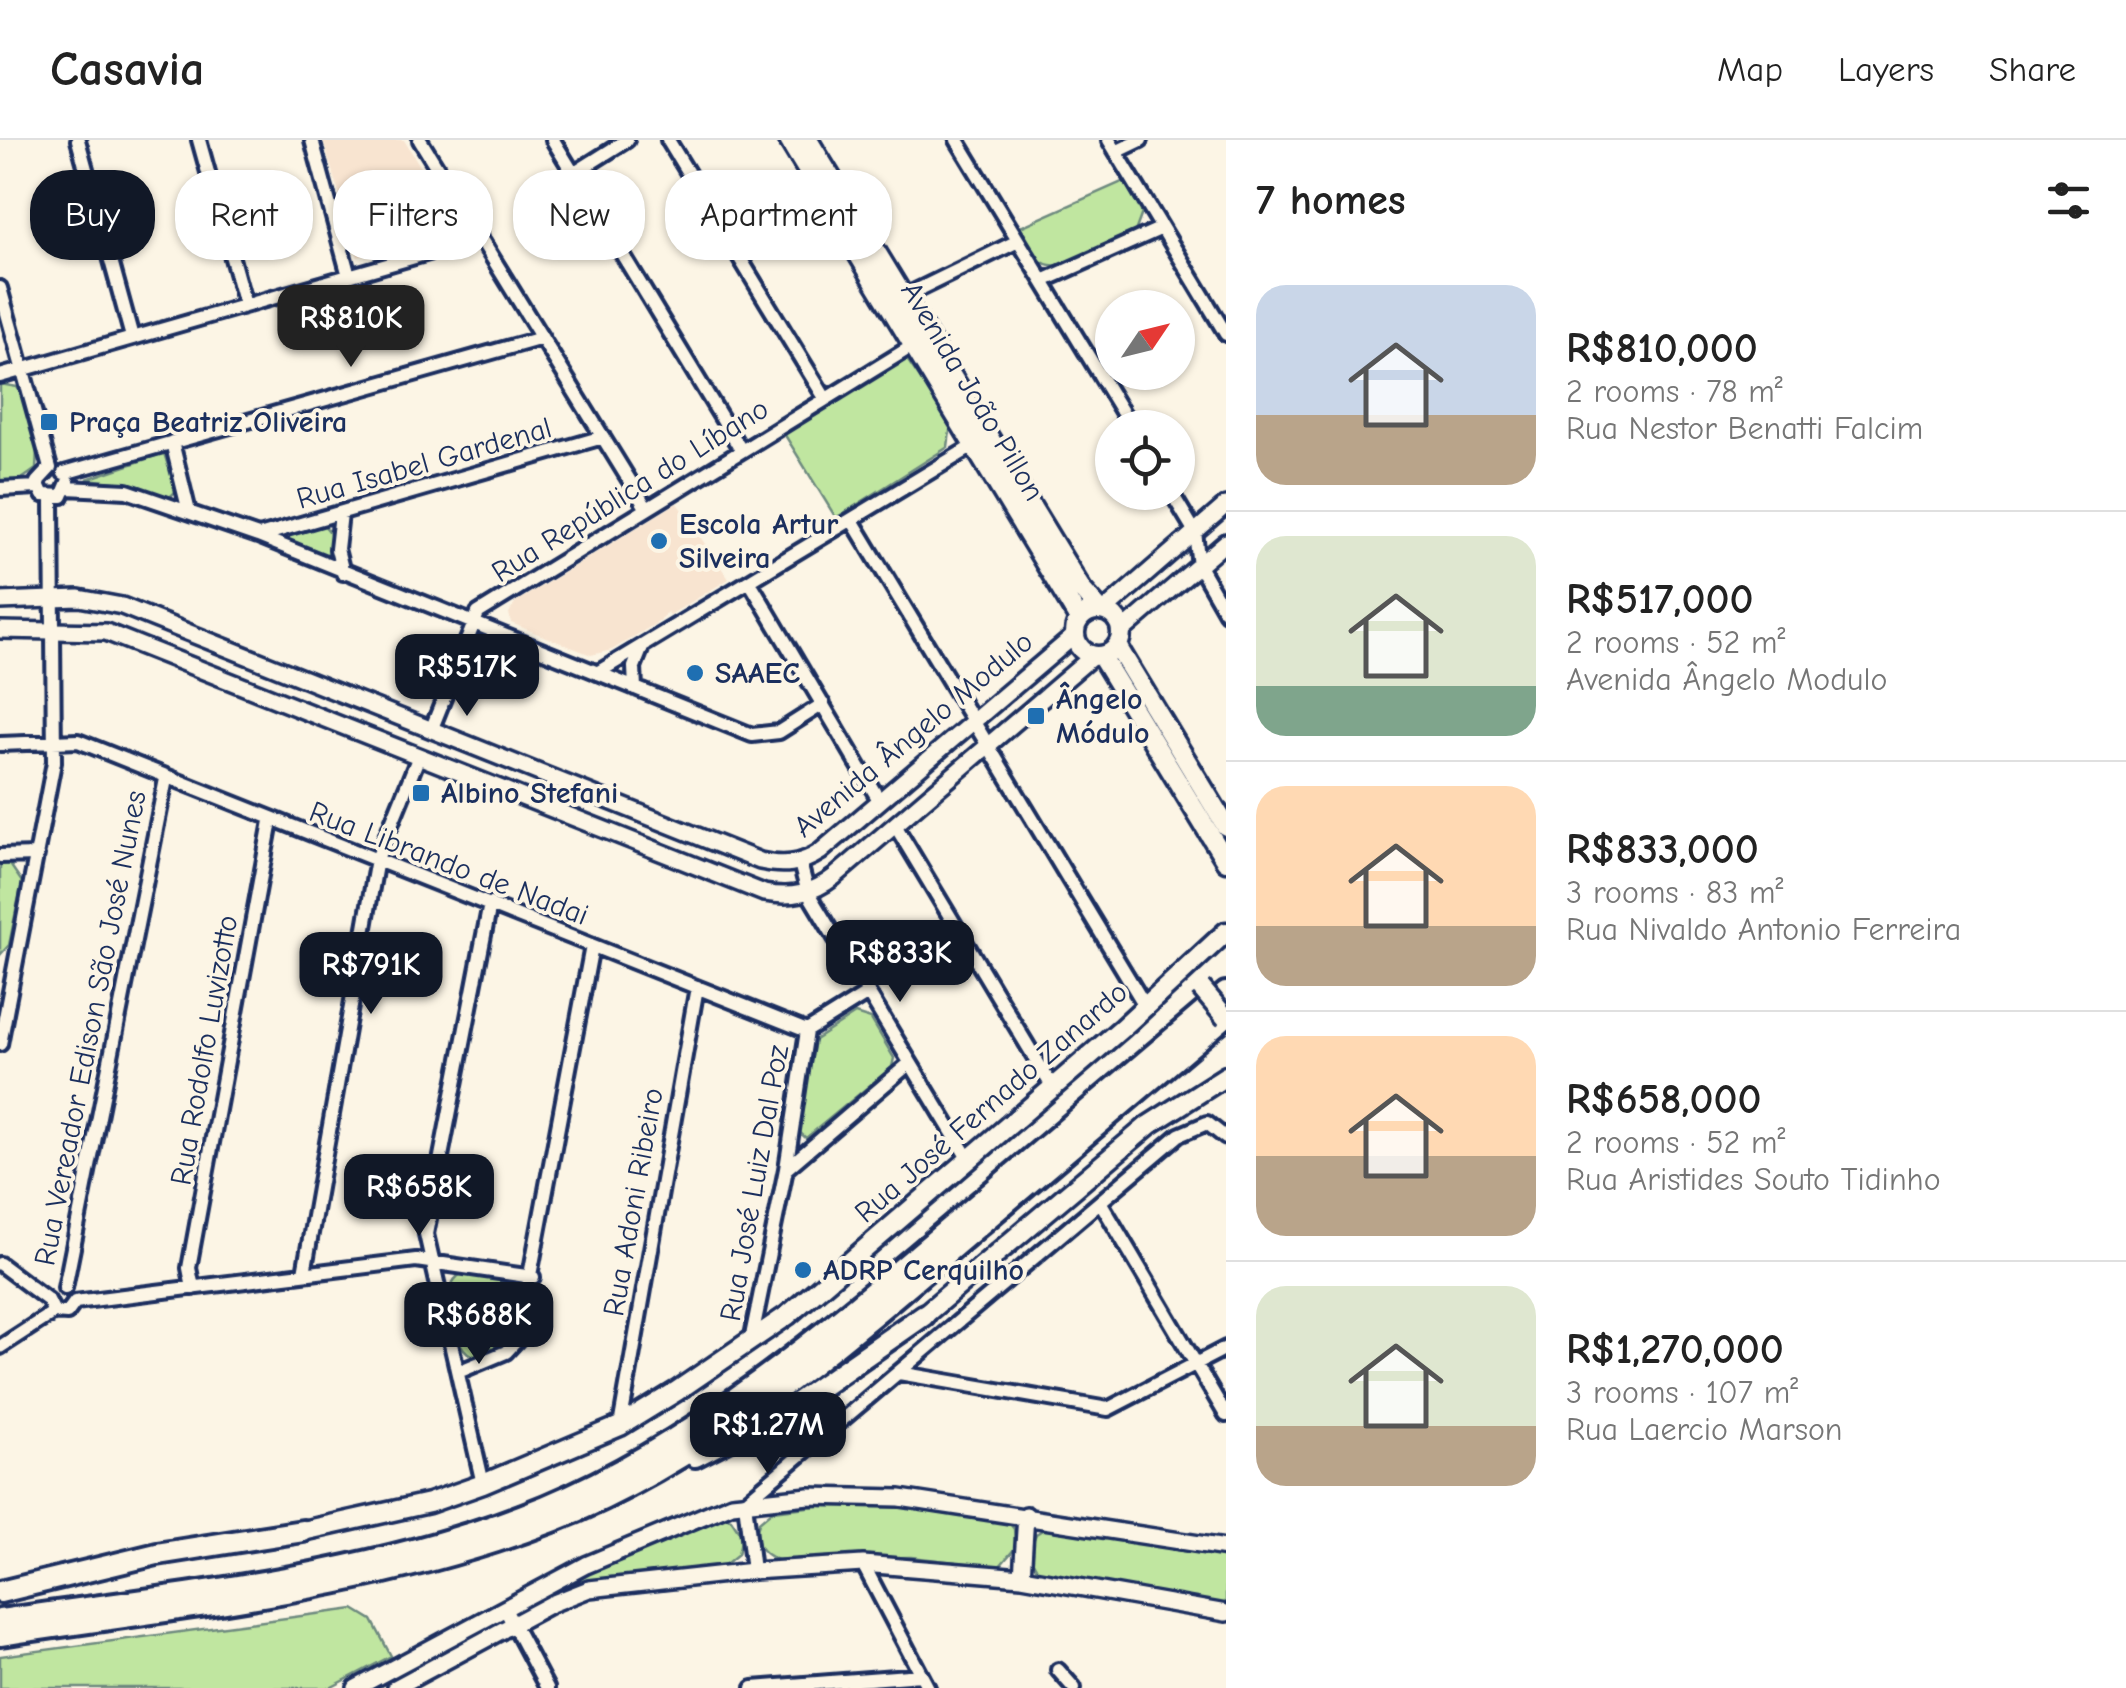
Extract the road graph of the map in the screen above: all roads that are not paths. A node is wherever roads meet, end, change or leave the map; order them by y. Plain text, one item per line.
1 (78, 140) edge
2 (199, 140) edge
3 (312, 140) edge
4 (420, 140) edge
5 (553, 140) edge
6 (627, 140) edge
7 (668, 140) edge
8 (789, 140) edge
9 (808, 140) edge
10 (958, 140) edge
11 (1141, 140) edge
12 (1112, 146) edge
13 (438, 170) edge
14 (571, 170) edge
15 (579, 170) edge
16 (1162, 228) junction
17 (1018, 240) junction
18 (493, 259) edge
19 (404, 260) edge
20 (625, 260) edge
21 (349, 276) junction
22 (1043, 281) junction
23 (0, 288) edge
24 (896, 301) junction
25 (1226, 304) edge
26 (245, 305) junction
27 (1212, 312) junction
28 (1226, 334) edge
29 (132, 337) junction
30 (542, 338) junction
31 (914, 345) junction
32 (22, 370) junction
33 (0, 376) edge
34 (825, 398) junction
35 (1121, 410) edge
36 (603, 437) junction
37 (981, 441) junction
38 (172, 442) junction
39 (741, 450) junction
40 (60, 476) junction
41 (37, 487) junction
42 (0, 488) edge
43 (52, 499) junction
44 (1226, 504) edge
45 (647, 509) junction
46 (1182, 510) edge
47 (189, 512) junction
48 (340, 512) junction
49 (852, 520) junction
50 (1195, 532) junction
51 (258, 536) junction
52 (1226, 542) edge
53 (1199, 566) junction
54 (343, 572) junction
55 (750, 582) junction
56 (52, 599) junction
57 (0, 601) edge
58 (1102, 610) junction
59 (1226, 613) edge
60 (474, 624) junction
61 (1077, 627) junction
62 (53, 628) junction
63 (0, 630) edge
64 (644, 646) junction
65 (1108, 647) junction
66 (597, 673) junction
67 (635, 688) junction
68 (823, 704) junction
69 (396, 715) junction
70 (974, 720) junction
71 (432, 728) junction
72 (53, 742) junction
73 (385, 742) junction
74 (0, 744) edge
75 (471, 745) junction
76 (988, 746) junction
77 (420, 756) junction
78 (460, 772) junction
79 (166, 779) junction
80 (880, 800) junction
81 (271, 821) junction
82 (895, 825) junction
83 (1226, 826) edge
84 (37, 855) junction
85 (0, 856) edge
86 (377, 859) junction
87 (1226, 861) edge
88 (800, 863) junction
89 (808, 893) junction
90 (490, 904) junction
91 (1226, 932) edge
92 (592, 946) junction
93 (1197, 957) junction
94 (7, 972) edge
95 (696, 987) junction
96 (868, 993) junction
97 (1226, 993) edge
98 (1144, 1004) junction
99 (1226, 1017) edge
100 (807, 1032) junction
101 (0, 1044) edge
102 (910, 1063) junction
103 (1226, 1076) edge
104 (1053, 1088) junction
105 (1226, 1138) edge
106 (969, 1160) junction
107 (786, 1169) junction
108 (1101, 1204) junction
109 (432, 1262) junction
110 (0, 1264) edge
111 (304, 1272) junction
112 (532, 1277) junction
113 (65, 1288) junction
114 (193, 1288) junction
115 (74, 1302) junction
116 (51, 1306) junction
117 (924, 1315) joint
118 (750, 1343) junction
119 (0, 1346) edge
120 (1226, 1348) edge
121 (1196, 1366) junction
122 (458, 1372) junction
123 (899, 1374) junction
124 (1226, 1415) edge
125 (620, 1426) junction
126 (638, 1480) junction
127 (484, 1484) junction
128 (746, 1502) junction
129 (1026, 1515) junction
130 (303, 1531) joint
131 (1226, 1548) edge
132 (863, 1564) junction
133 (753, 1571) junction
134 (1022, 1577) junction
135 (0, 1592) edge
136 (505, 1609) junction
137 (1226, 1613) edge
138 (0, 1620) edge
139 (513, 1624) junction
140 (0, 1635) edge
141 (1058, 1670) dead end
142 (924, 1681) edge
143 (800, 1686) edge
144 (356, 1688) edge
145 (395, 1688) edge
146 (547, 1688) edge
147 (753, 1688) edge
148 (1074, 1688) edge

1 - 29 street
2 - 26 street
3 - 21 street
4 - 13 street
5 - 14 street
6 - 15 street
7 - 34 street
8 - 24 main road, Avenida João Pillon
9 - 24 main road, Avenida João Pillon
10 - 17 street
11 - 12 street
12 - 16 street
16 - 22 street
16 - 27 street
17 - 22 street
17 - 24 street
18 - 30 street
19 - 21 street
20 - 39 street
21 - 26 street
22 - 35 street
23 - 32 street
24 - 31 main road, Avenida João Pillon
24 - 37 main road, Avenida João Pillon
25 - 27 street
26 - 29 street
27 - 28 street
29 - 32 street
30 - 36 street
30 - 38 street
31 - 34 street, Rua República do Líbano
31 - 37 main road, Avenida João Pillon
32 - 33 street
32 - 40 street
34 - 39 street, Rua República do Líbano
36 - 45 street
36 - 48 street, Rua Isabel Gardenal
37 - 49 street
37 - 58 main road, Avenida João Pillon
37 - 61 main road, Avenida João Pillon
38 - 40 street
38 - 47 street
39 - 45 street, Rua República do Líbano
40 - 41 street
40 - 43 street
40 - 47 street
41 - 42 street
41 - 43 street
43 - 56 street
44 - 50 street
45 - 60 street, Rua República do Líbano
46 - 50 street
47 - 51 street
48 - 51 street, Rua Isabel Gardenal
48 - 54 street
49 - 55 street
49 - 70 street
50 - 53 street
50 - 58 street
51 - 54 street
52 - 53 street, Avenida Ângelo Modulo
53 - 59 street
53 - 65 street, Avenida Ângelo Modulo
54 - 60 street
55 - 64 street
55 - 68 street
56 - 57 street, Avenida Ângelo Modulo
56 - 62 street
56 - 69 street, Avenida Ângelo Modulo
58 - 61 main road
58 - 65 main road, Avenida João Pillon
60 - 66 street
60 - 71 street, Rua República do Líbano
61 - 65 main road, Avenida João Pillon
61 - 70 street, Avenida Ângelo Modulo
62 - 63 street
62 - 72 street
62 - 73 street
64 - 66 street
64 - 67 street
65 - 76 street, Avenida Ângelo Modulo
65 - 83 main road
65 - 87 main road
66 - 67 street
67 - 68 street
68 - 80 street
69 - 71 street, Avenida Ângelo Modulo
69 - 73 street
70 - 76 street
70 - 80 street, Avenida Ângelo Modulo
71 - 75 street, Avenida Ângelo Modulo
72 - 74 street, Rua Librando de Nadai
72 - 79 street, Rua Librando de Nadai
72 - 84 street
73 - 77 street
75 - 78 street
75 - 88 street, Avenida Ângelo Modulo
76 - 82 street, Avenida Ângelo Modulo
76 - 98 street
77 - 78 street
77 - 86 street
78 - 89 street
79 - 81 street, Rua Librando de Nadai
79 - 113 street, Rua Vereador Edison São José Nunes
80 - 88 street, Avenida Ângelo Modulo
81 - 86 street, Rua Librando de Nadai
81 - 114 street, Rua Rodolfo Luvizotto
82 - 89 street, Avenida Ângelo Modulo
82 - 104 street
84 - 85 street
84 - 94 street
86 - 90 street, Rua Librando de Nadai
86 - 111 street
88 - 89 street
89 - 96 street
90 - 92 street, Rua Librando de Nadai
90 - 109 street
91 - 93 main road, Rua José Fernado Zanardo
92 - 95 street, Rua Librando de Nadai
92 - 112 street
93 - 98 main road, Rua José Fernado Zanardo
93 - 99 main road, bridge
94 - 101 street
95 - 100 street, Rua Librando de Nadai
95 - 125 street, Rua Adoni Ribeiro
96 - 100 street
96 - 102 street
97 - 138 highway
98 - 104 main road, Rua José Fernado Zanardo
99 - 126 highway
100 - 107 street, Rua José Luiz Dal Poz
102 - 106 street
102 - 107 street
103 - 117 main road
104 - 106 main road, Rua José Fernado Zanardo
105 - 108 street
106 - 118 main road, Rua José Fernado Zanardo
107 - 118 street, Rua José Luiz Dal Poz
108 - 121 street
108 - 123 street
109 - 111 street
109 - 112 street
109 - 122 street
110 - 116 street
111 - 114 street
112 - 122 street
113 - 115 street
113 - 116 street
114 - 115 street
115 - 116 street
116 - 119 street
117 - 126 highway
118 - 125 main road, Rua José Fernado Zanardo
120 - 121 street
121 - 123 street
121 - 124 street
122 - 127 street
123 - 128 street
125 - 127 main road, Rua José Fernado Zanardo
126 - 140 highway
127 - 130 main road, Rua José Fernado Zanardo
128 - 129 street
128 - 133 street
128 - 136 street
129 - 131 street
129 - 134 street
130 - 135 highway
132 - 133 street
132 - 134 street
132 - 142 street
133 - 139 street
134 - 137 street
136 - 139 street
136 - 144 street
139 - 145 street
139 - 146 street
141 - 148 street
142 - 143 street
143 - 147 street

